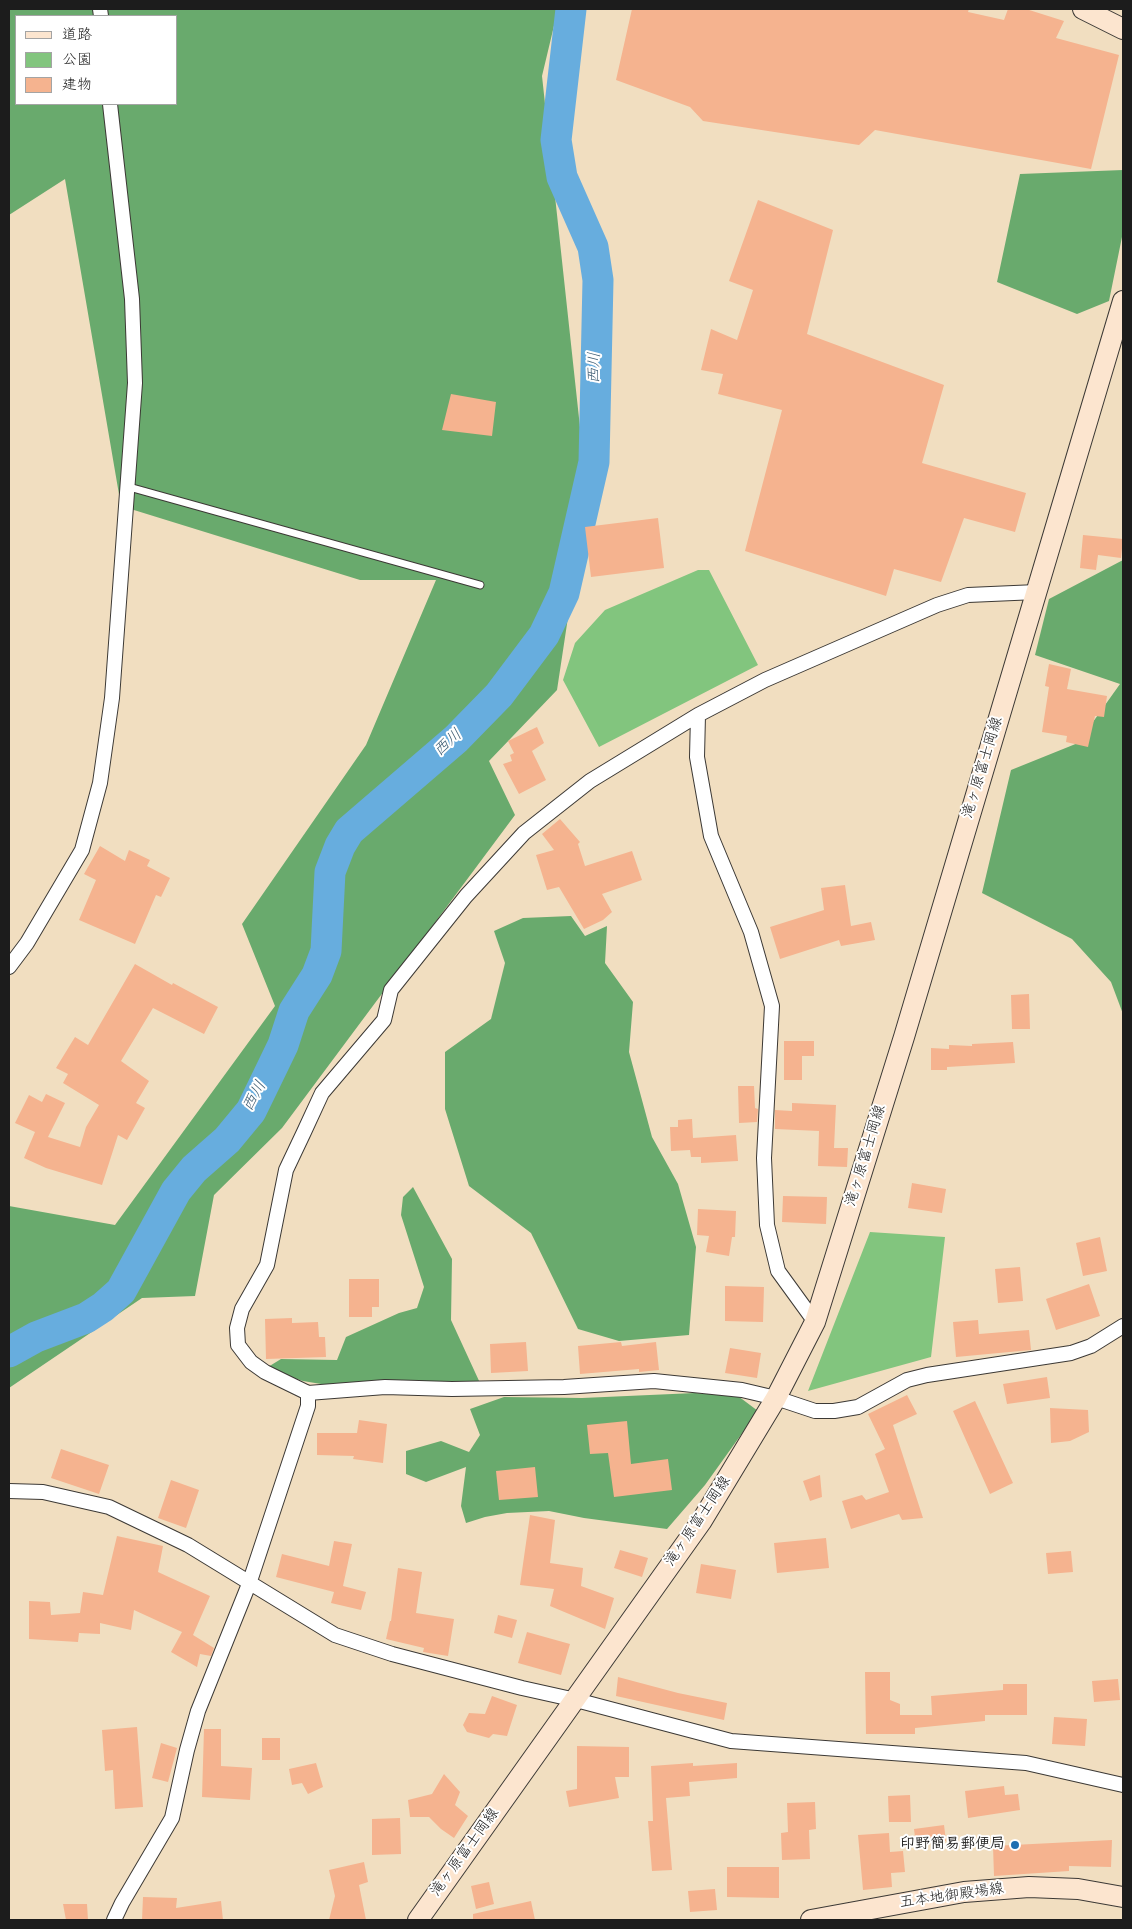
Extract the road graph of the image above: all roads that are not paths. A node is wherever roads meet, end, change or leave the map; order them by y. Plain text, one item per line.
1 (1083, 9) edge
2 (1123, 28) edge
3 (110, 105) edge
4 (1123, 301) edge
5 (129, 487) junction
6 (480, 585) dead end
7 (1036, 592) junction
8 (698, 714) junction
9 (9, 968) edge
10 (816, 1322) junction
11 (1123, 1326) edge
12 (308, 1393) junction
13 (776, 1398) junction
14 (9, 1491) edge
15 (249, 1584) junction
16 (576, 1700) junction
17 (1123, 1785) edge
18 (1123, 1897) edge
19 (114, 1920) edge
20 (418, 1920) edge
21 (811, 1920) edge

1 - 2 main road
3 - 5 street
4 - 7 main road, 滝ヶ原富士岡線
5 - 6 lane
5 - 9 street
7 - 8 street
7 - 10 main road, 滝ヶ原富士岡線
8 - 10 street
8 - 12 street
10 - 13 main road, 滝ヶ原富士岡線
11 - 13 street
12 - 13 street
12 - 15 street
13 - 16 main road, 滝ヶ原富士岡線
14 - 15 street
15 - 16 street
15 - 19 street
16 - 17 street
16 - 20 main road, 滝ヶ原富士岡線
18 - 21 main road, 五本地御殿場線

